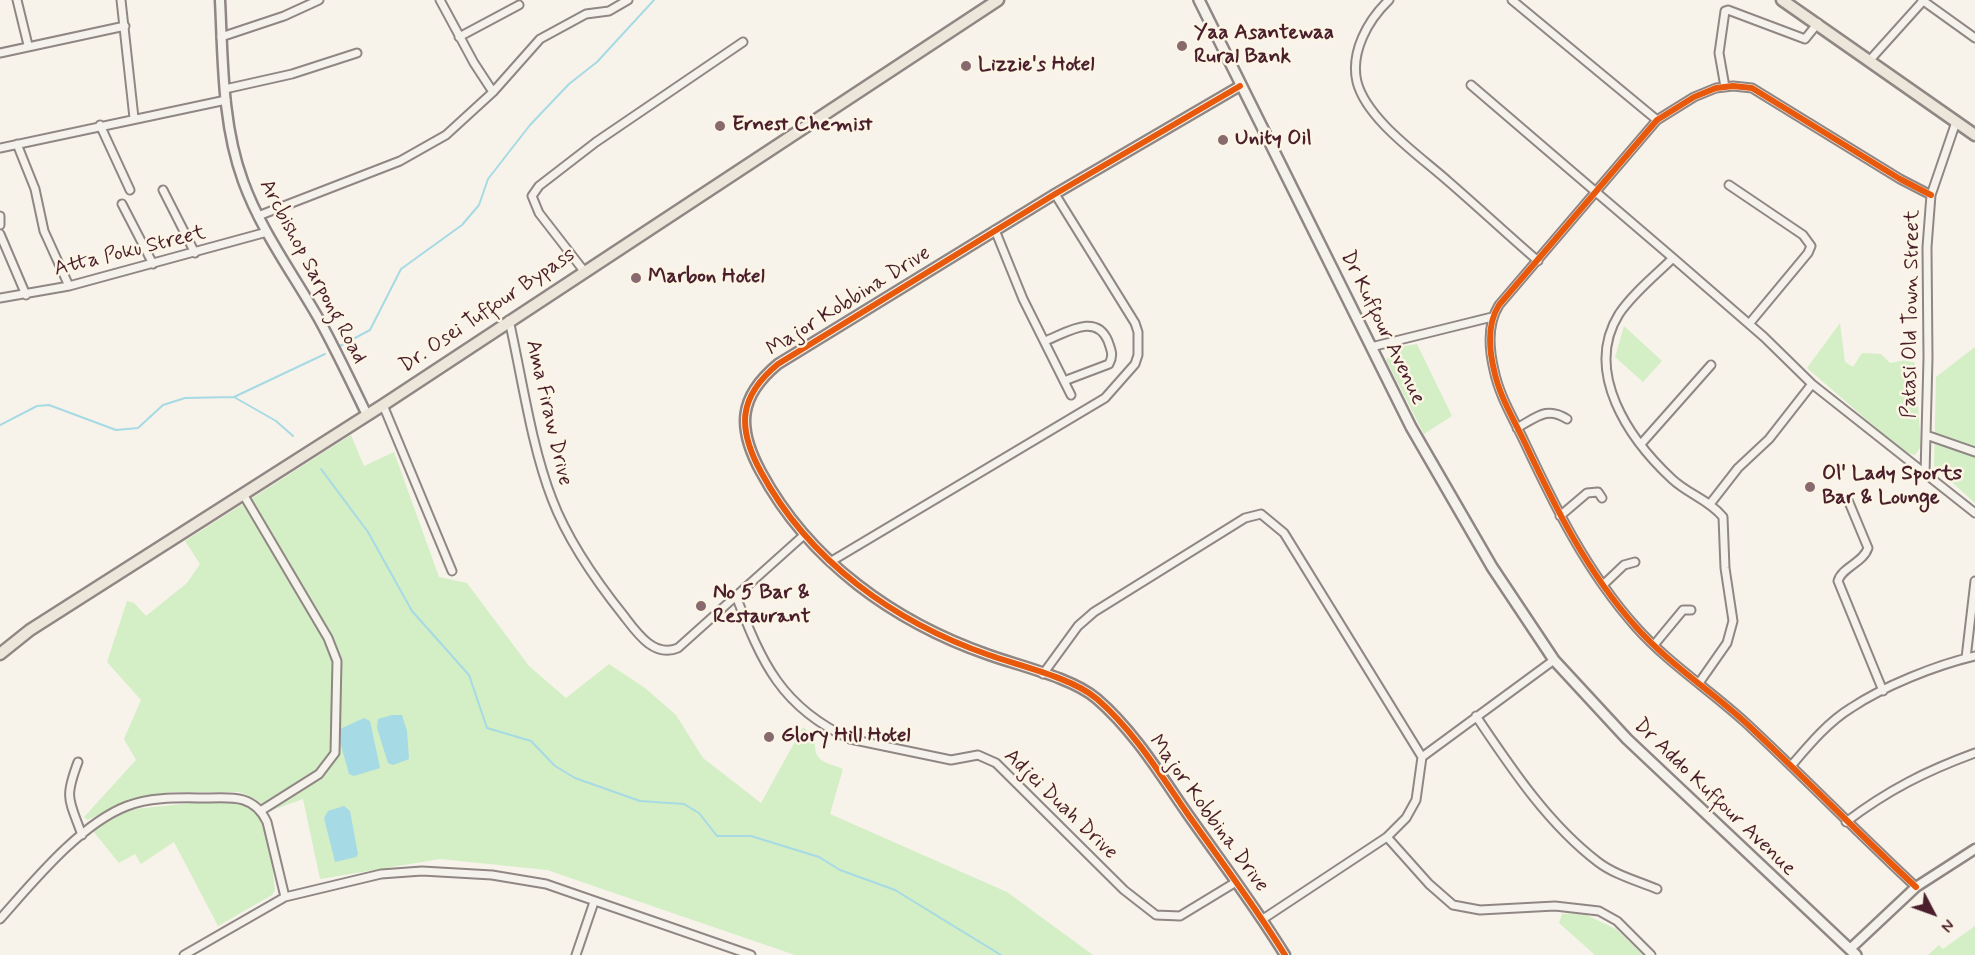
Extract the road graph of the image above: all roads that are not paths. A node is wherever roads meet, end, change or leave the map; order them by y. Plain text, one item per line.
1 (17, 0) edge
2 (121, 0) edge
3 (220, 0) edge
4 (319, 0) edge
5 (440, 0) edge
6 (628, 0) edge
7 (998, 0) edge
8 (1199, 0) edge
9 (1389, 0) edge
10 (1512, 0) edge
11 (1782, 0) edge
12 (1939, 0) edge
13 (1922, 1) edge
14 (519, 5) dead end
15 (1933, 8) junction
16 (1818, 23) junction
17 (125, 26) junction
18 (222, 37) junction
19 (459, 37) junction
20 (1975, 38) edge
21 (743, 42) dead end
22 (28, 45) junction
23 (0, 52) edge
24 (357, 53) dead end
25 (1869, 61) junction
26 (1471, 85) dead end
27 (1240, 86) junction
28 (1725, 87) junction
29 (225, 89) junction
30 (494, 92) junction
31 (226, 100) junction
32 (134, 118) junction
33 (1656, 120) junction
34 (1956, 122) junction
35 (100, 125) junction
36 (1975, 135) edge
37 (17, 144) junction
38 (0, 148) edge
39 (1729, 185) dead end
40 (130, 190) dead end
41 (163, 190) dead end
42 (1597, 193) junction
43 (1055, 194) junction
44 (1930, 195) junction
45 (122, 204) dead end
46 (0, 216) edge
47 (258, 216) junction
48 (0, 225) edge
49 (995, 230) junction
50 (267, 232) junction
51 (0, 234) edge
52 (195, 254) junction
53 (1673, 258) junction
54 (1538, 261) junction
55 (153, 264) junction
56 (584, 271) junction
57 (69, 286) junction
58 (26, 295) junction
59 (0, 298) edge
60 (1492, 316) junction
61 (509, 320) junction
62 (1749, 324) junction
63 (1045, 341) junction
64 (1371, 347) junction
65 (1712, 365) dead end
66 (1064, 381) junction
67 (1812, 384) junction
68 (1071, 395) dead end
69 (383, 405) junction
70 (367, 415) junction
71 (1567, 419) dead end
72 (1517, 428) junction
73 (1926, 435) junction
74 (1641, 444) junction
75 (1975, 452) edge
76 (1925, 474) junction
77 (243, 494) junction
78 (1602, 498) dead end
79 (1848, 500) dead end
80 (1710, 504) junction
81 (1975, 513) edge
82 (1560, 516) junction
83 (804, 535) junction
84 (830, 562) junction
85 (1635, 562) dead end
86 (452, 572) dead end
87 (1975, 582) edge
88 (1603, 585) junction
89 (736, 596) junction
90 (1691, 610) dead end
91 (1654, 645) junction
92 (0, 654) edge
93 (1975, 656) edge
94 (1966, 658) junction
95 (1554, 660) junction
96 (1043, 674) junction
97 (1699, 683) junction
98 (1882, 691) junction
99 (1476, 716) junction
100 (1975, 753) edge
101 (1422, 757) junction
102 (78, 762) dead end
103 (1791, 766) junction
104 (262, 810) junction
105 (1846, 822) junction
106 (82, 835) junction
107 (1387, 837) junction
108 (1975, 849) edge
109 (1236, 882) junction
110 (1916, 887) junction
111 (1658, 889) dead end
112 (285, 897) junction
113 (594, 902) junction
114 (0, 919) edge
115 (1263, 919) junction
116 (1853, 952) edge
117 (184, 955) edge
118 (576, 955) edge
119 (751, 955) edge
120 (1285, 955) edge
121 (1651, 955) edge

1 - 22 street
2 - 17 street
3 - 18 street, Arcbishop Sarpong Road
4 - 18 street
5 - 19 street
6 - 30 street
7 - 56 highway, Dr. Osei Tuffour Bypass
8 - 27 main road, Dr Kuffour Avenue
9 - 54 street
10 - 33 street
11 - 16 highway
12 - 15 street
13 - 15 street
13 - 25 street
14 - 19 street
15 - 20 street
16 - 25 highway
16 - 28 street
17 - 22 street
17 - 32 street
18 - 29 street, Arcbishop Sarpong Road
19 - 30 street
21 - 56 street
22 - 23 street
24 - 29 street
25 - 34 highway
26 - 42 street
27 - 43 street, Major Kobbina Drive
27 - 64 main road, Dr Kuffour Avenue
28 - 33 street
28 - 44 street
29 - 31 street, Arcbishop Sarpong Road
30 - 47 street
31 - 32 street
31 - 47 street, Arcbishop Sarpong Road
32 - 35 street
33 - 42 street
34 - 36 highway
34 - 44 street, Patasi Old Town Street
35 - 37 street
35 - 40 street
37 - 38 street
37 - 57 street
39 - 62 street
41 - 52 street
42 - 53 street
42 - 54 street
43 - 49 street, Major Kobbina Drive
43 - 84 street
44 - 73 street, Patasi Old Town Street
45 - 55 street
46 - 48 street
47 - 50 street, Arcbishop Sarpong Road
49 - 63 street
49 - 83 street, Major Kobbina Drive
50 - 52 street, Atta Poku Street
50 - 70 street, Arcbishop Sarpong Road
51 - 58 street
52 - 55 street, Atta Poku Street
53 - 62 street
53 - 74 street
54 - 60 street
55 - 57 street, Atta Poku Street
56 - 61 highway, Dr. Osei Tuffour Bypass
57 - 58 street, Atta Poku Street
58 - 59 street, Atta Poku Street
60 - 64 street
60 - 72 street
61 - 69 highway, Dr. Osei Tuffour Bypass
61 - 89 street, Ama Firaw Drive
62 - 67 street
63 - 66 street
63 - 66 street
64 - 95 main road, Dr Kuffour Avenue
65 - 74 street
66 - 68 street
67 - 76 street
67 - 80 street
69 - 70 highway, Dr. Osei Tuffour Bypass
69 - 86 street
70 - 77 highway, Dr. Osei Tuffour Bypass
71 - 72 street
72 - 82 street
73 - 75 street
73 - 76 street, Patasi Old Town Street
74 - 80 street
76 - 81 street
77 - 92 highway, Dr. Osei Tuffour Bypass
77 - 104 street
78 - 82 street
79 - 98 street
80 - 97 street
82 - 88 street
83 - 84 street, Major Kobbina Drive
83 - 89 street, Ama Firaw Drive
84 - 96 street, Major Kobbina Drive
85 - 88 street
87 - 94 street
88 - 91 street
89 - 109 street, Adjei Duah Drive
90 - 91 street
91 - 97 street
93 - 94 street
94 - 98 street
95 - 99 street
95 - 116 main road, Dr Addo Kuffour Avenue
96 - 101 street
96 - 109 street, Major Kobbina Drive
97 - 103 street
98 - 103 street
99 - 101 street
99 - 111 street
100 - 105 street
101 - 107 street
102 - 106 street
103 - 105 street
104 - 106 street
104 - 112 street
105 - 110 street
106 - 114 street
107 - 115 street
107 - 121 street
108 - 110 street
109 - 115 street, Major Kobbina Drive
110 - 116 street
112 - 113 street
112 - 117 street
113 - 118 street
113 - 119 street
115 - 120 street, Major Kobbina Drive

